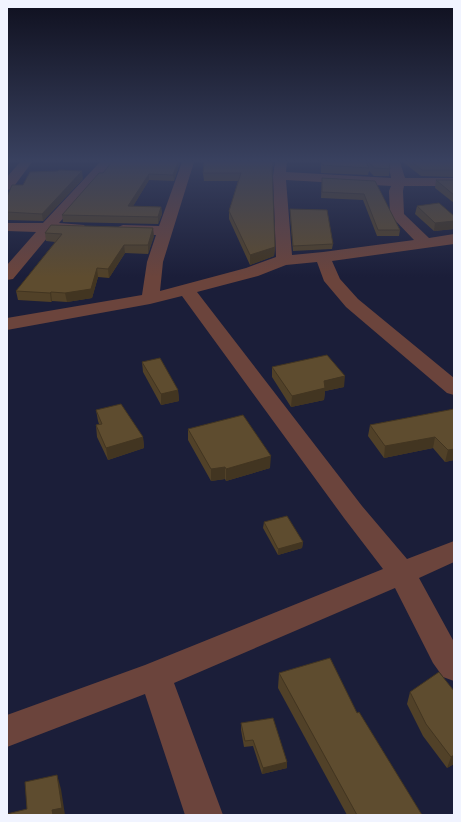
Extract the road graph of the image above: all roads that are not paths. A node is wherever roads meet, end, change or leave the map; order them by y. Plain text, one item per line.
1 (72, 200) edge
2 (175, 200) edge
3 (281, 200) edge
4 (396, 200) edge
5 (7, 227) edge
6 (48, 227) junction
7 (94, 229) edge
8 (110, 229) edge
9 (164, 231) junction
10 (454, 239) edge
11 (425, 242) junction
12 (323, 257) junction
13 (284, 260) junction
14 (7, 275) edge
15 (186, 290) junction
16 (150, 300) junction
17 (59, 316) junction
18 (7, 324) edge
19 (7, 340) edge
20 (454, 389) edge
21 (454, 551) edge
22 (402, 573) junction
23 (454, 667) edge
24 (155, 676) junction
25 (7, 731) edge
26 (204, 815) edge

1 - 6 street
2 - 9 street
3 - 13 street
4 - 11 street
5 - 6 street
6 - 7 street
6 - 14 street
8 - 9 street
9 - 16 street
10 - 11 street
11 - 12 street
12 - 13 street
12 - 20 street
13 - 15 street
15 - 16 street
15 - 22 street
16 - 17 street
17 - 18 street
17 - 19 street
21 - 22 street
22 - 23 street
22 - 24 street
24 - 25 street
24 - 26 street

